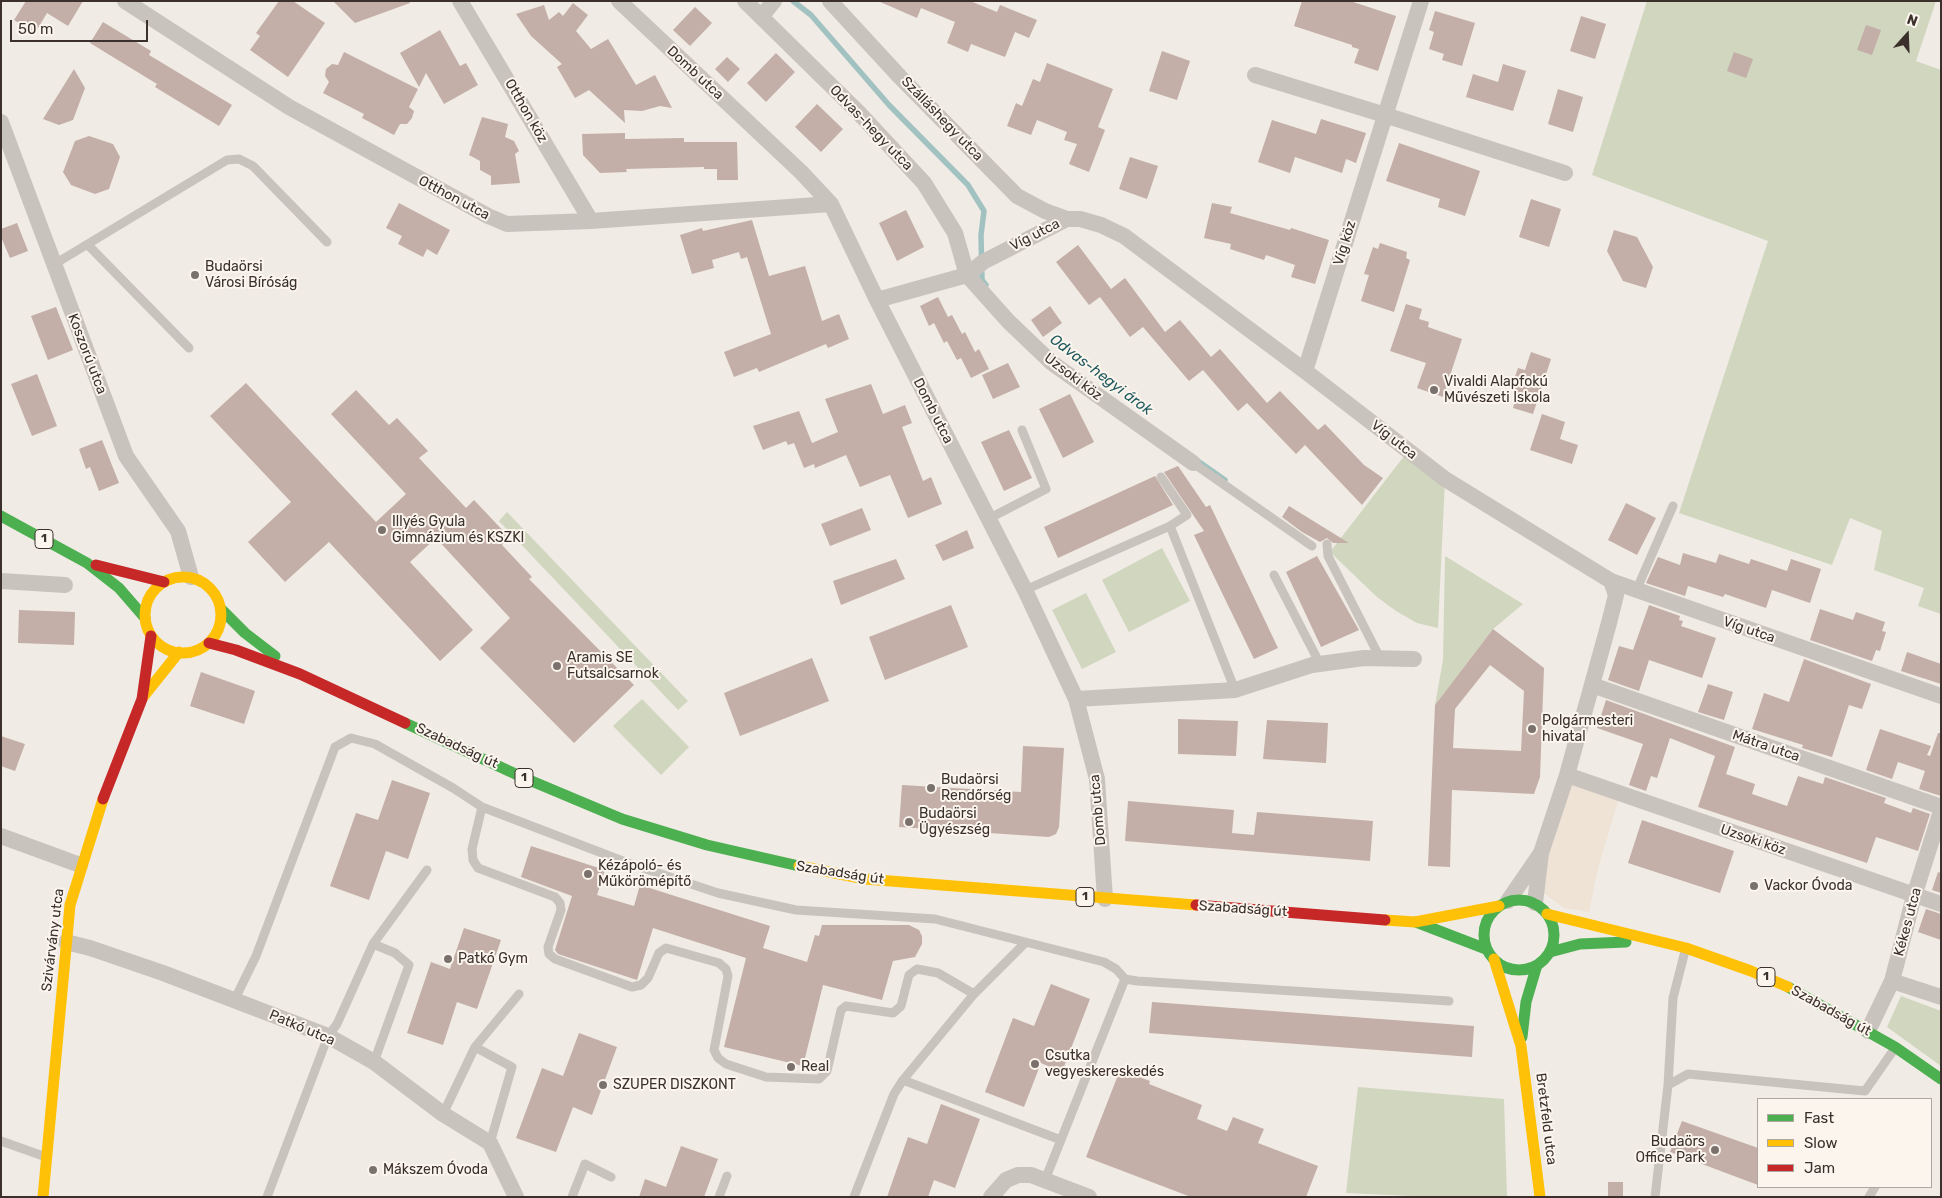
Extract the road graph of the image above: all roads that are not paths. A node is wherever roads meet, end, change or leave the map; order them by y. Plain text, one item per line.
1 (126, 1) edge
2 (460, 1) edge
3 (619, 1) edge
4 (745, 1) edge
5 (774, 1) edge
6 (830, 1) edge
7 (1421, 1) edge
8 (761, 17) junction
9 (1255, 75) dead end
10 (1385, 115) junction
11 (1, 122) edge
12 (1565, 173) dead end
13 (831, 204) junction
14 (1067, 219) junction
15 (591, 221) junction
16 (327, 242) dead end
17 (88, 245) junction
18 (53, 265) junction
19 (966, 274) junction
20 (877, 300) junction
21 (189, 348) dead end
22 (1305, 371) junction
23 (1022, 430) dead end
24 (1193, 462) joint
25 (1161, 476) dead end
26 (1673, 506) dead end
27 (1, 516) edge
28 (988, 519) junction
29 (1170, 526) junction
30 (1327, 544) dead end
31 (1312, 546) dead end
32 (87, 563) junction
33 (1274, 575) dead end
34 (191, 577) junction
35 (1, 581) edge
36 (1611, 581) junction
37 (164, 582) junction
38 (65, 585) dead end
39 (1025, 590) junction
40 (1636, 591) junction
41 (221, 609) junction
42 (145, 618) junction
43 (151, 636) junction
44 (209, 643) junction
45 (179, 652) junction
46 (1380, 658) junction
47 (1414, 659) dead end
48 (1320, 664) junction
49 (300, 674) junction
50 (1592, 685) junction
51 (1235, 690) junction
52 (1941, 696) edge
53 (142, 699) junction
54 (1076, 699) junction
55 (1566, 775) junction
56 (482, 807) junction
57 (1941, 807) edge
58 (1941, 811) edge
59 (1, 836) edge
60 (1541, 852) junction
61 (80, 865) junction
62 (427, 870) dead end
63 (1914, 896) junction
64 (1105, 899) junction
65 (1503, 904) junction
66 (1941, 904) edge
67 (1541, 909) junction
68 (1415, 922) junction
69 (66, 942) junction
70 (1657, 942) junction
71 (1025, 943) junction
72 (373, 944) junction
73 (1686, 948) junction
74 (1486, 949) junction
75 (1550, 952) junction
76 (1494, 959) junction
77 (1537, 965) junction
78 (1125, 979) junction
79 (1892, 980) junction
80 (519, 994) dead end
81 (974, 994) junction
82 (1941, 996) edge
83 (234, 1001) junction
84 (1449, 1001) dead end
85 (1868, 1031) junction
86 (328, 1036) junction
87 (1521, 1046) junction
88 (475, 1047) junction
89 (1895, 1047) junction
90 (374, 1062) junction
91 (1941, 1079) edge
92 (903, 1080) junction
93 (1668, 1085) junction
94 (1867, 1095) edge
95 (443, 1114) junction
96 (1061, 1140) junction
97 (1, 1142) edge
98 (490, 1143) junction
99 (46, 1158) junction
100 (727, 1176) dead end
101 (611, 1177) dead end
102 (1045, 1180) junction
103 (43, 1197) edge
104 (267, 1197) edge
105 (516, 1197) edge
106 (572, 1197) edge
107 (719, 1197) edge
108 (854, 1197) edge
109 (991, 1197) edge
110 (1089, 1197) edge
111 (1540, 1197) edge
112 (1655, 1197) edge

1 - 15 street, Otthon utca
2 - 15 street, Otthon köz
3 - 13 street, Domb utca
4 - 8 street, Odvas-hegy utca
5 - 8 street
6 - 14 street, Szálláshegy utca
7 - 10 street, Víg köz
8 - 19 street, Odvas-hegy utca
9 - 10 street
10 - 12 street
10 - 22 street, Víg köz
11 - 18 street, Koszorú utca
13 - 15 street, Otthon utca
13 - 20 street, Domb utca
14 - 19 street, Víg utca
14 - 22 street, Víg utca
16 - 17 lane
17 - 18 lane
17 - 21 lane
18 - 34 street, Koszorú utca
19 - 20 street, Víg utca
19 - 24 street, Uzsoki köz
20 - 28 street, Domb utca
22 - 36 street, Víg utca
23 - 28 lane
24 - 31 lane
25 - 29 lane
26 - 40 lane
27 - 32 main road, 1
28 - 39 street, Domb utca
29 - 39 lane
29 - 51 lane
30 - 46 lane
32 - 37 main road, 1
32 - 42 main road, 1
33 - 48 lane
34 - 37 main road, 1
34 - 41 main road, Szabadság út / 1
35 - 38 street
36 - 40 street, Víg utca
36 - 50 street
37 - 42 main road
39 - 54 street, Domb utca
40 - 52 street, Víg utca
41 - 44 main road
41 - 49 main road, Szabadság út / 1
42 - 43 main road, 1
43 - 45 main road
43 - 53 main road, Szivárvány utca
44 - 45 main road
44 - 49 main road, Szabadság út / 1
45 - 53 main road, Szivárvány utca
46 - 47 street
46 - 48 street
48 - 51 street
49 - 64 main road, Szabadság út / 1
50 - 55 street
50 - 57 street, Mátra utca
51 - 54 street
53 - 61 main road, Szivárvány utca
54 - 64 street, Domb utca
55 - 60 street
55 - 63 street, Uzsoki köz
56 - 71 lane
56 - 81 lane
56 - 83 lane
58 - 63 street, Kékes utca
59 - 61 street
60 - 65 street
60 - 67 street
61 - 69 main road, Szivárvány utca
62 - 72 lane
63 - 66 street, Uzsoki köz
63 - 79 street, Kékes utca
64 - 68 main road, Szabadság út / 1
65 - 67 main road, 1
65 - 68 main road, Szabadság út / 1
65 - 74 main road
67 - 70 main road, Szabadság út / 1
67 - 75 main road
68 - 74 main road, Szabadság út / 1
69 - 83 street, Patkó utca
69 - 99 main road, Szivárvány utca
70 - 73 main road, Szabadság út / 1
70 - 75 main road, Szabadság út / 1
71 - 78 lane
71 - 81 lane
72 - 86 lane
72 - 90 lane
73 - 85 main road, Szabadság út / 1
73 - 93 lane
74 - 76 main road
75 - 77 main road
76 - 77 main road
76 - 87 main road, Bretzfeld utca
77 - 87 main road, Bretzfeld utca
78 - 84 lane
78 - 96 lane
79 - 82 street
79 - 85 street, Kékes utca
80 - 88 lane
81 - 92 lane
83 - 86 street, Patkó utca
85 - 89 main road, Szabadság út / 1
86 - 90 street, Patkó utca
86 - 104 lane
87 - 111 main road, Bretzfeld utca
88 - 95 lane
88 - 98 lane
89 - 91 main road, Szabadság út / 1
89 - 94 lane
90 - 95 street, Patkó utca
92 - 96 lane
92 - 108 lane
93 - 94 lane
93 - 112 lane
95 - 98 street, Patkó utca
96 - 102 lane
97 - 99 lane
98 - 105 street
99 - 103 main road, Szivárvány utca
100 - 107 lane
101 - 106 lane
102 - 109 street
102 - 110 street

